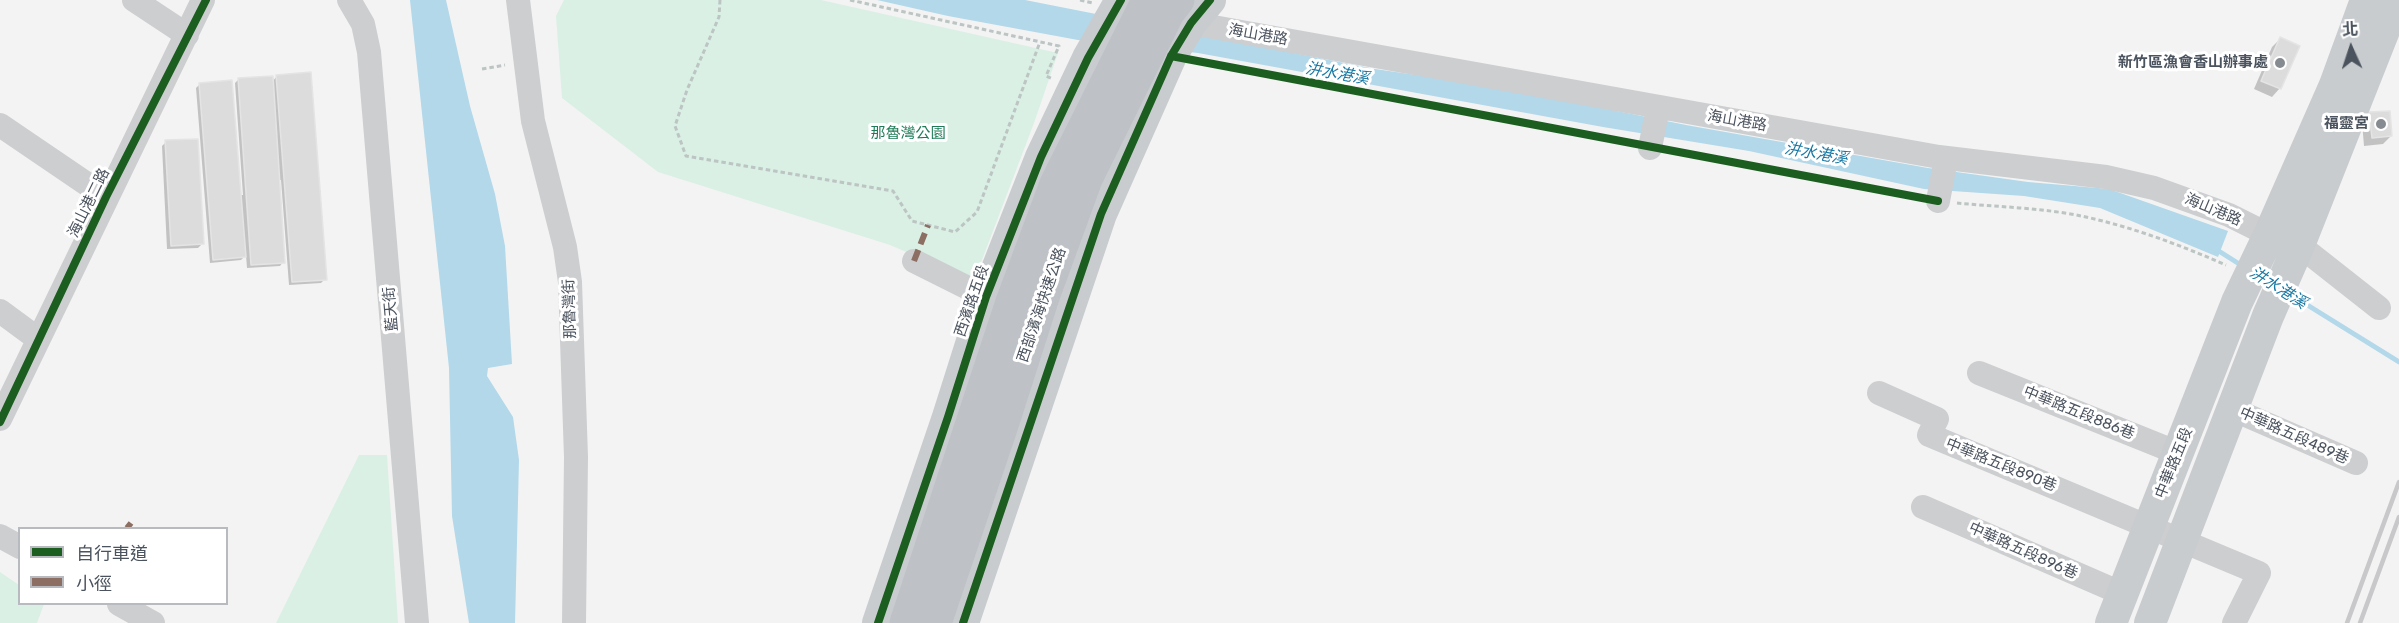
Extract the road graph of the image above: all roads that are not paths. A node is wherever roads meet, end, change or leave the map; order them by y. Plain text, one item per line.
1 (134, 0) edge
2 (203, 0) edge
3 (349, 0) edge
4 (518, 0) edge
5 (2366, 0) edge
6 (2396, 0) edge
7 (1155, 5) edge
8 (187, 35) junction
9 (1658, 107) junction
10 (0, 125) edge
11 (1650, 147) dead end
12 (1947, 158) junction
13 (106, 197) junction
14 (1938, 201) road end
15 (2269, 235) junction
16 (2299, 245) junction
17 (914, 261) dead end
18 (986, 297) junction
19 (2379, 308) dead end
20 (0, 311) edge
21 (38, 339) junction
22 (1979, 373) dead end
23 (1879, 393) dead end
24 (2232, 409) junction
25 (0, 419) edge
26 (2178, 453) junction
27 (2356, 463) dead end
28 (1923, 507) dead end
29 (2149, 525) junction
30 (0, 536) edge
31 (2182, 540) junction
32 (18, 546) edge
33 (2122, 594) junction
34 (122, 605) edge
35 (153, 623) edge
36 (417, 623) edge
37 (574, 623) edge
38 (878, 623) edge
39 (906, 623) edge
40 (935, 623) edge
41 (963, 623) edge
42 (2111, 623) edge
43 (2150, 623) edge
44 (2234, 623) edge

1 - 8 street
2 - 8 street, 海山港二路
3 - 36 street, 藍天街
4 - 37 street, 那魯灣街
5 - 15 main road
6 - 16 main road
7 - 9 street, 海山港路
7 - 18 main road, 西濱路五段
7 - 39 highway, 西部濱海快速公路
7 - 40 highway, 西部濱海快速公路
7 - 41 main road
8 - 13 street, 海山港二路
9 - 11 street
9 - 12 street, 海山港路
10 - 13 street
12 - 14 street
12 - 15 street, 海山港路
13 - 21 street, 海山港二路
15 - 16 street, 海山港路
15 - 26 main road, 中華路五段
16 - 19 street, 海山港路
16 - 24 main road
17 - 18 street
18 - 38 main road, 西濱路五段
20 - 21 street
21 - 25 street, 海山港二路
22 - 26 street, 中華路五段886巷
23 - 29 street, 中華路五段890巷
24 - 27 street, 中華路五段489巷
24 - 31 main road
26 - 29 main road, 中華路五段
28 - 33 street, 中華路五段896巷
29 - 31 street
29 - 33 main road, 中華路五段
30 - 32 street
31 - 43 main road
31 - 44 street
33 - 42 main road, 中華路五段
34 - 35 street

